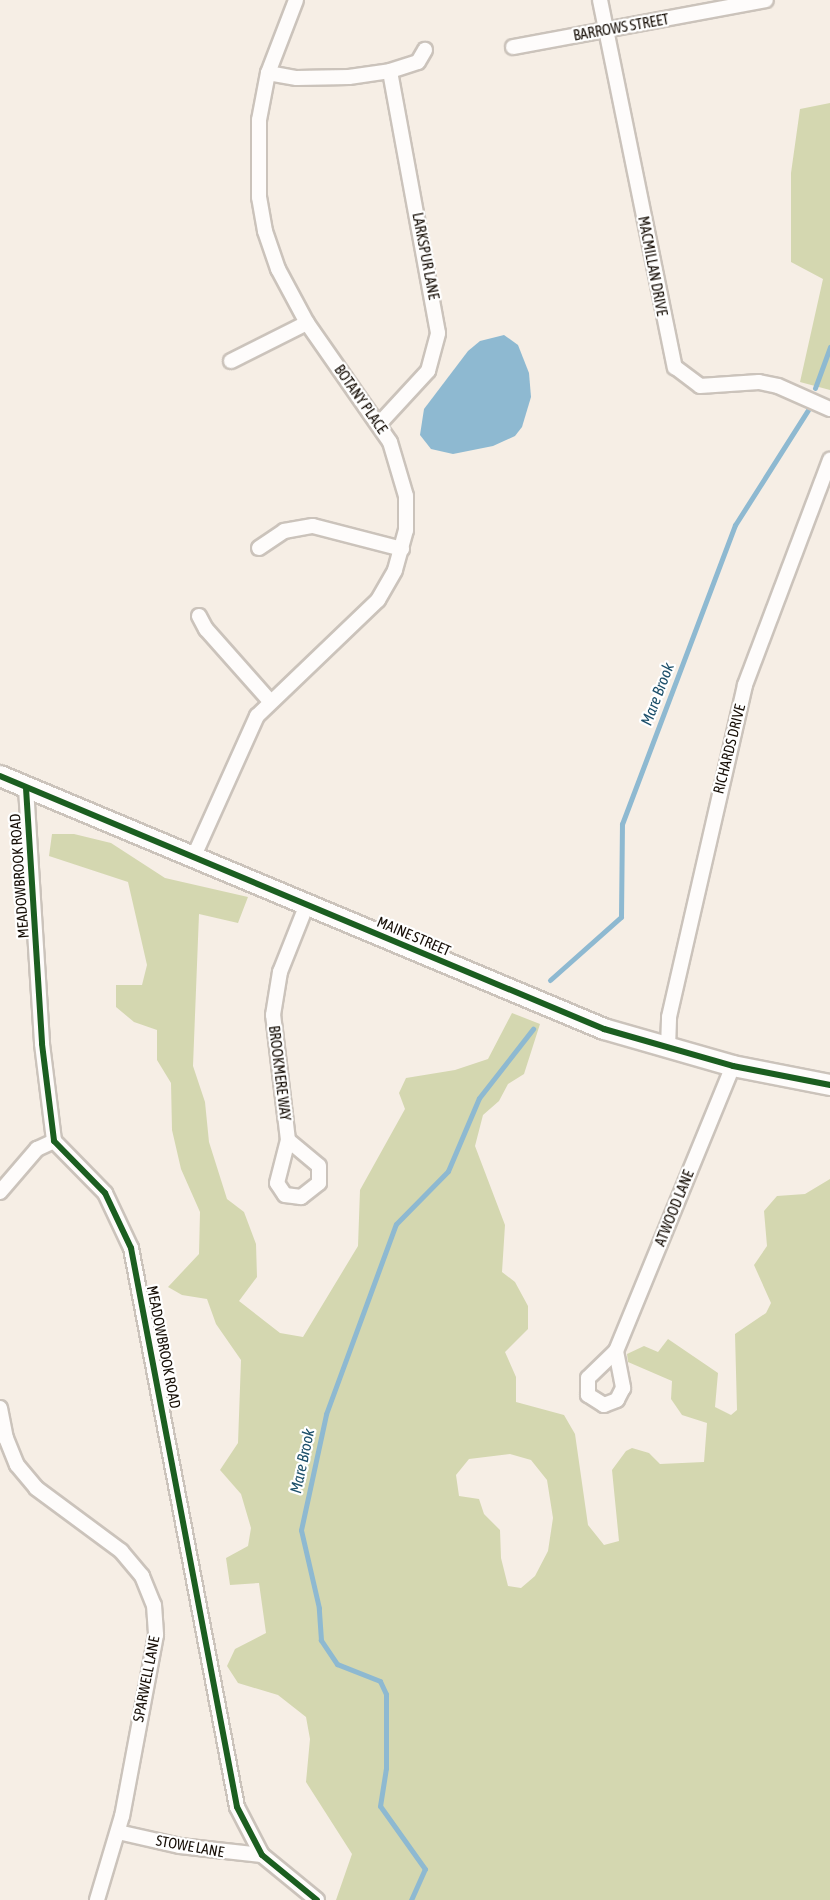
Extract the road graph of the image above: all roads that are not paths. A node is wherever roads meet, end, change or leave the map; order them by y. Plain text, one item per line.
1 (296, 0) edge
2 (600, 0) edge
3 (766, 0) edge
4 (605, 30) junction
5 (513, 47) dead end
6 (425, 50) dead end
7 (390, 71) junction
8 (268, 73) junction
9 (307, 323) junction
10 (231, 361) dead end
11 (830, 409) edge
12 (380, 423) junction
13 (830, 459) edge
14 (259, 548) dead end
15 (402, 549) junction
16 (199, 616) dead end
17 (270, 701) junction
18 (0, 776) edge
19 (26, 788) junction
20 (194, 856) junction
21 (307, 904) junction
22 (668, 1048) junction
23 (733, 1066) junction
24 (830, 1085) edge
25 (288, 1140) dead end
26 (54, 1141) junction
27 (0, 1192) edge
28 (616, 1351) dead end
29 (0, 1408) edge
30 (118, 1832) junction
31 (262, 1855) junction
32 (97, 1900) edge
33 (317, 1900) edge

1 - 8 street, BOTANY PLACE
2 - 4 street, MACMILLAN DRIVE
3 - 4 street, BARROWS STREET
4 - 5 street, BARROWS STREET
4 - 11 street, MACMILLAN DRIVE
6 - 7 street
7 - 8 street
7 - 12 street, LARKSPUR LANE
8 - 9 street, BOTANY PLACE
9 - 10 street
9 - 12 street, BOTANY PLACE
12 - 15 street, BOTANY PLACE
13 - 22 street, RICHARDS DRIVE
14 - 15 street
15 - 17 street, BOTANY PLACE
16 - 17 street
17 - 20 street, BOTANY PLACE
18 - 19 street, MAINE STREET
19 - 20 street, MAINE STREET
19 - 26 street, MEADOWBROOK ROAD
20 - 21 street, MAINE STREET
21 - 22 street, MAINE STREET
21 - 25 street, BROOKMERE WAY
22 - 23 street, MAINE STREET
23 - 24 street, MAINE STREET
23 - 28 street, ATWOOD LANE
26 - 27 street
26 - 31 street, MEADOWBROOK ROAD
29 - 30 street, SPARWELL LANE
30 - 31 street, STOWE LANE
30 - 32 street, SPARWELL LANE
31 - 33 street, MEADOWBROOK ROAD

